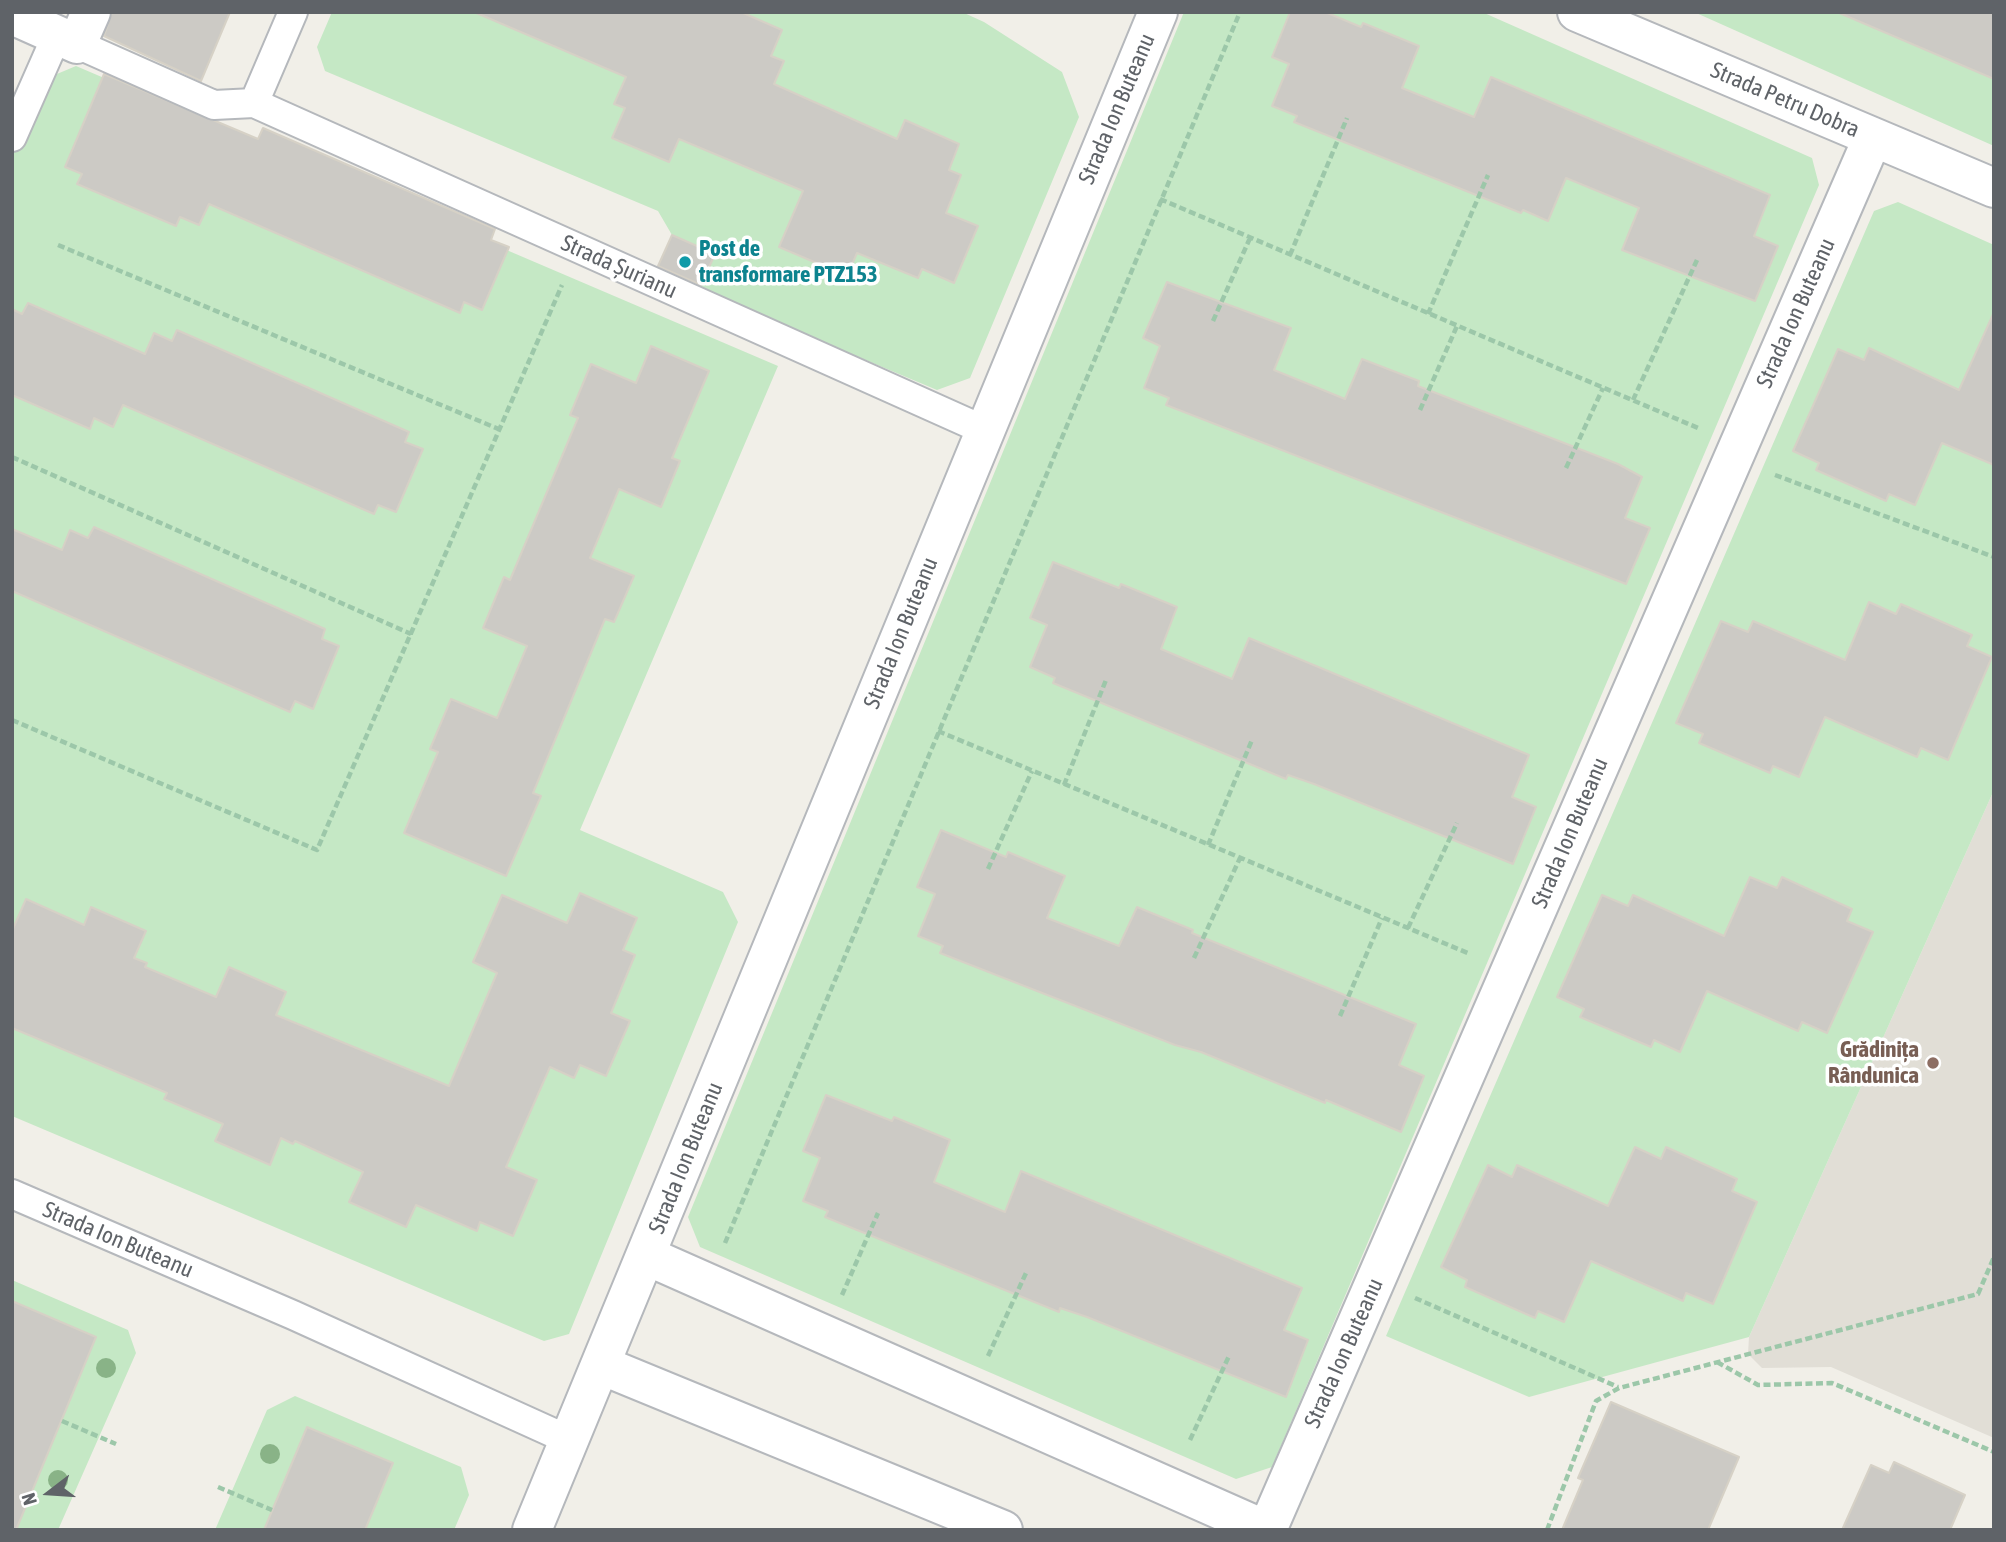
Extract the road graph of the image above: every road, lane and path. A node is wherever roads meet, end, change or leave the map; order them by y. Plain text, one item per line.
1 (293, 12) edge
2 (1158, 12) edge
3 (1240, 12) edge
4 (1577, 12) edge
5 (12, 15) edge
6 (75, 30) edge
7 (254, 103) junction
8 (1347, 118) dead end
9 (12, 137) edge
10 (1873, 137) junction
11 (1488, 176) dead end
12 (1994, 188) edge
13 (1160, 199) junction
14 (1250, 238) junction
15 (58, 245) dead end
16 (578, 249) junction
17 (1290, 255) junction
18 (1697, 260) dead end
19 (1428, 314) junction
20 (1213, 321) dead end
21 (1457, 326) junction
22 (1603, 388) junction
23 (1633, 400) junction
24 (1420, 411) dead end
25 (1701, 429) dead end
26 (501, 430) junction
27 (984, 430) junction
28 (12, 457) edge
29 (1566, 468) dead end
30 (1774, 474) dead end
31 (1994, 557) edge
32 (411, 634) junction
33 (1106, 680) dead end
34 (12, 720) edge
35 (938, 732) junction
36 (1252, 740) dead end
37 (1032, 771) junction
38 (1064, 785) junction
39 (1457, 823) dead end
40 (1208, 845) junction
41 (1240, 858) junction
42 (988, 869) dead end
43 (1382, 918) junction
44 (1408, 929) junction
45 (1471, 954) dead end
46 (1194, 958) dead end
47 (1340, 1016) dead end
48 (12, 1194) edge
49 (878, 1213) dead end
50 (720, 1254) dead end
51 (647, 1256) junction
52 (1994, 1257) edge
53 (1026, 1273) dead end
54 (1406, 1294) dead end
55 (841, 1299) dead end
56 (988, 1356) dead end
57 (1229, 1356) dead end
58 (1717, 1362) junction
59 (601, 1365) junction
60 (1619, 1388) junction
61 (62, 1420) dead end
62 (569, 1440) junction
63 (1190, 1440) dead end
64 (116, 1444) dead end
65 (1994, 1452) edge
66 (218, 1487) dead end
67 (272, 1510) dead end
68 (532, 1530) edge
69 (1003, 1530) edge
70 (1266, 1530) edge
71 (1547, 1530) edge

1 - 7 lane
2 - 27 street, Strada Ion Buteanu
3 - 13 path
4 - 10 street, Strada Petru Dobra
5 - 6 street
6 - 7 lane
6 - 9 lane
7 - 16 lane, Strada Șurianu
8 - 17 path
10 - 12 street, Strada Petru Dobra
10 - 70 street, Strada Ion Buteanu
11 - 19 path
13 - 14 path
13 - 35 path
14 - 17 path
14 - 20 path
15 - 26 path
16 - 26 path
16 - 27 lane, Strada Șurianu
17 - 19 path
18 - 23 path
19 - 21 path
21 - 22 path
21 - 24 path
22 - 23 path
22 - 29 path
23 - 25 path
26 - 32 path
27 - 51 street, Strada Ion Buteanu
28 - 32 path
30 - 31 path
32 - 34 path
33 - 38 path
35 - 37 path
35 - 50 path
36 - 40 path
37 - 38 path
37 - 42 path
38 - 40 path
39 - 44 path
40 - 41 path
41 - 43 path
41 - 46 path
43 - 44 path
43 - 47 path
44 - 45 path
48 - 62 lane, Strada Ion Buteanu
49 - 55 path
51 - 59 street, Strada Ion Buteanu
51 - 70 street, Strada Ion Buteanu
52 - 58 path
53 - 56 path
54 - 60 path
57 - 63 path
58 - 60 path
58 - 65 path
59 - 62 street, Strada Ion Buteanu
59 - 69 street
60 - 71 path
61 - 64 path
62 - 68 street, Strada Ion Buteanu
66 - 67 path

